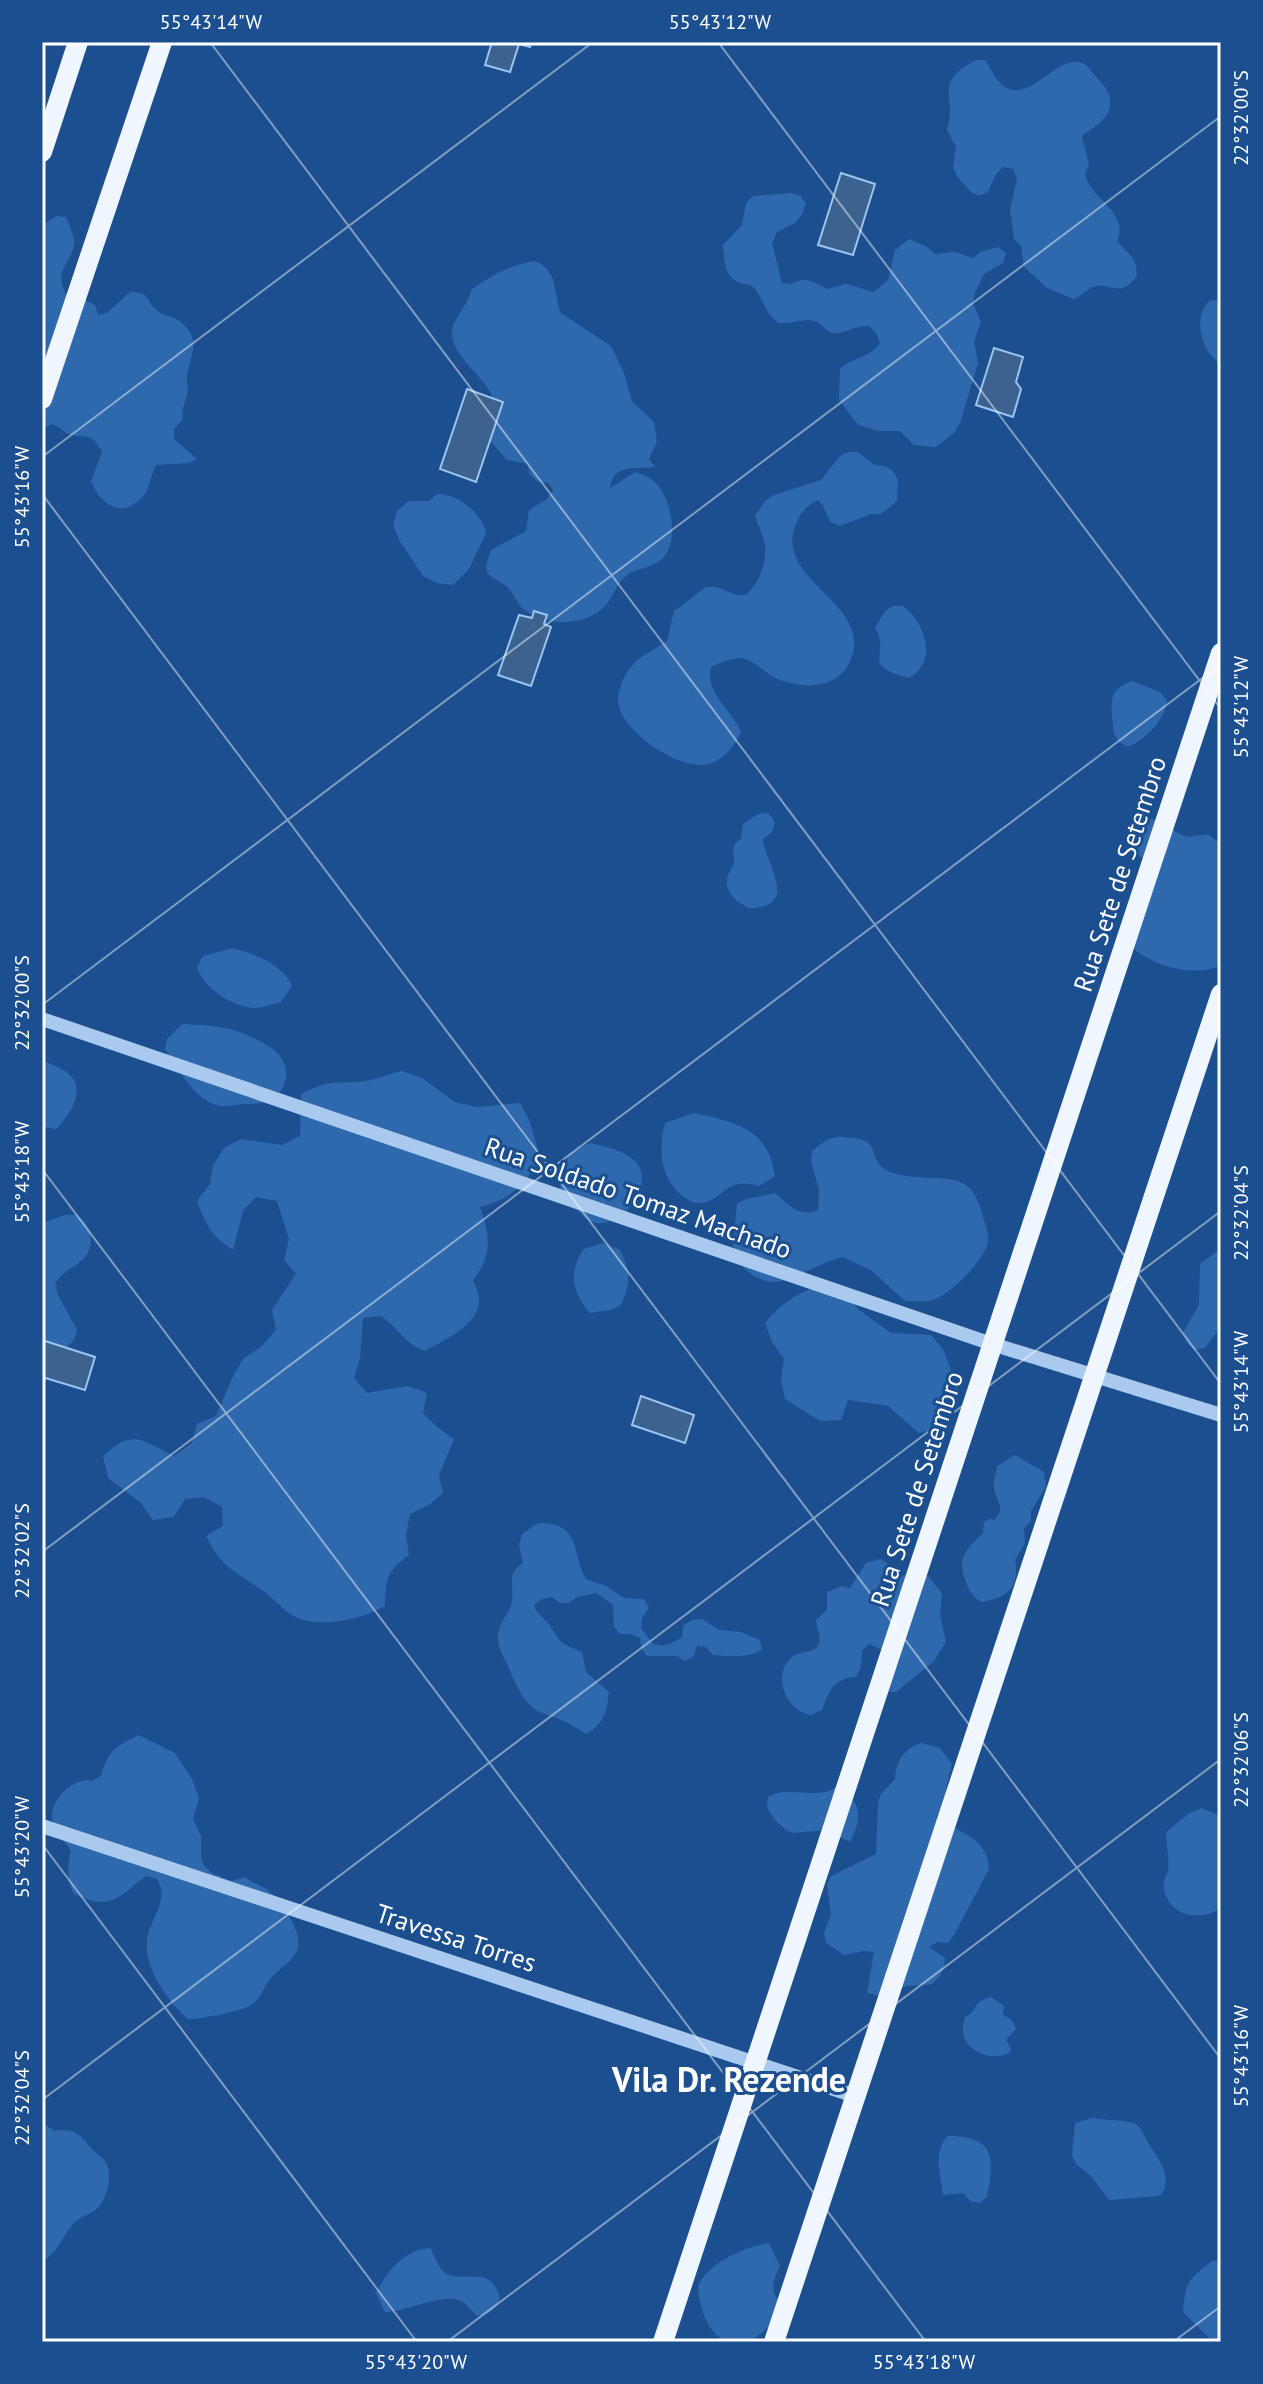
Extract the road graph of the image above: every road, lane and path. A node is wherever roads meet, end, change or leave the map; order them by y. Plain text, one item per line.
1 (78, 42) edge
2 (162, 42) edge
3 (42, 152) edge
4 (42, 399) edge
5 (1221, 653) edge
6 (1221, 994) edge
7 (42, 1019) edge
8 (992, 1344) junction
9 (1095, 1375) junction
10 (1221, 1415) edge
11 (42, 1826) edge
12 (756, 2062) junction
13 (855, 2096) junction
14 (663, 2342) edge
15 (774, 2342) edge

1 - 3 main road
2 - 4 main road
5 - 8 main road, Rua Sete de Setembro
6 - 9 main road
7 - 8 street, Rua Soldado Tomaz Machado
8 - 9 street, Rua Soldado Tomaz Machado
8 - 12 main road, Rua Sete de Setembro
9 - 10 street, Rua Soldado Tomaz Machado
9 - 13 main road
11 - 12 street, Travessa Torres
12 - 13 street, Travessa Torres
12 - 14 main road, Rua Sete de Setembro
13 - 15 main road

